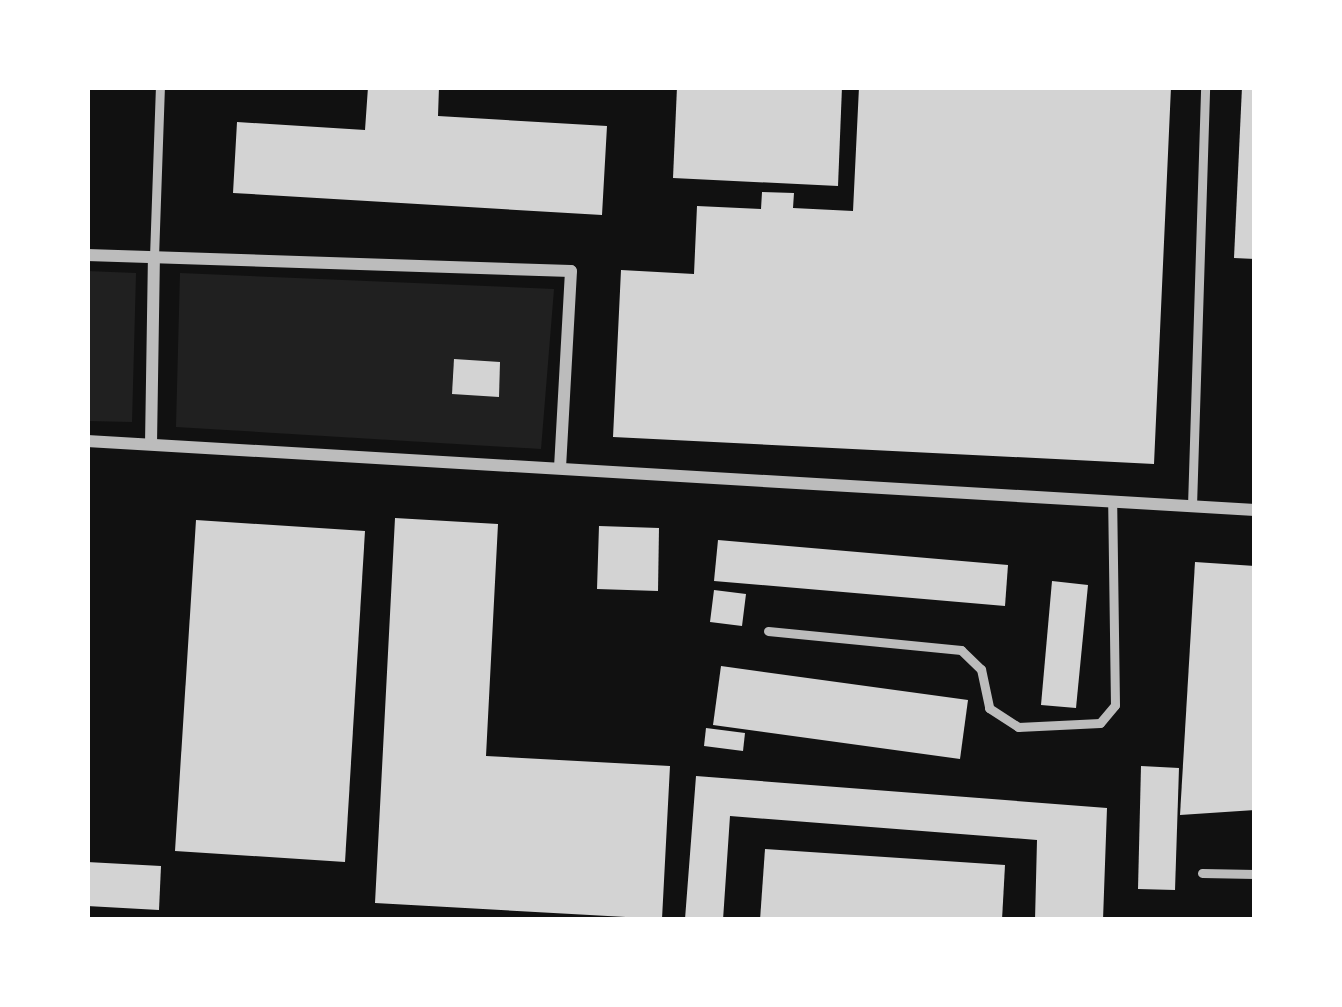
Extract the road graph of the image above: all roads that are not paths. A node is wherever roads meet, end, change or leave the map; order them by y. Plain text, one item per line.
1 (160, 87) edge
2 (1204, 87) edge
3 (87, 255) edge
4 (154, 256) junction
5 (87, 441) edge
6 (152, 444) junction
7 (560, 468) junction
8 (1112, 502) junction
9 (1192, 506) junction
10 (1255, 510) edge
11 (768, 632) dead end
12 (1202, 873) dead end
13 (1255, 874) edge

1 - 4 lane
2 - 9 lane
3 - 4 street
4 - 6 street
4 - 7 street
5 - 6 street
6 - 7 street
7 - 8 street
8 - 9 street
8 - 11 lane
9 - 10 street
12 - 13 lane

